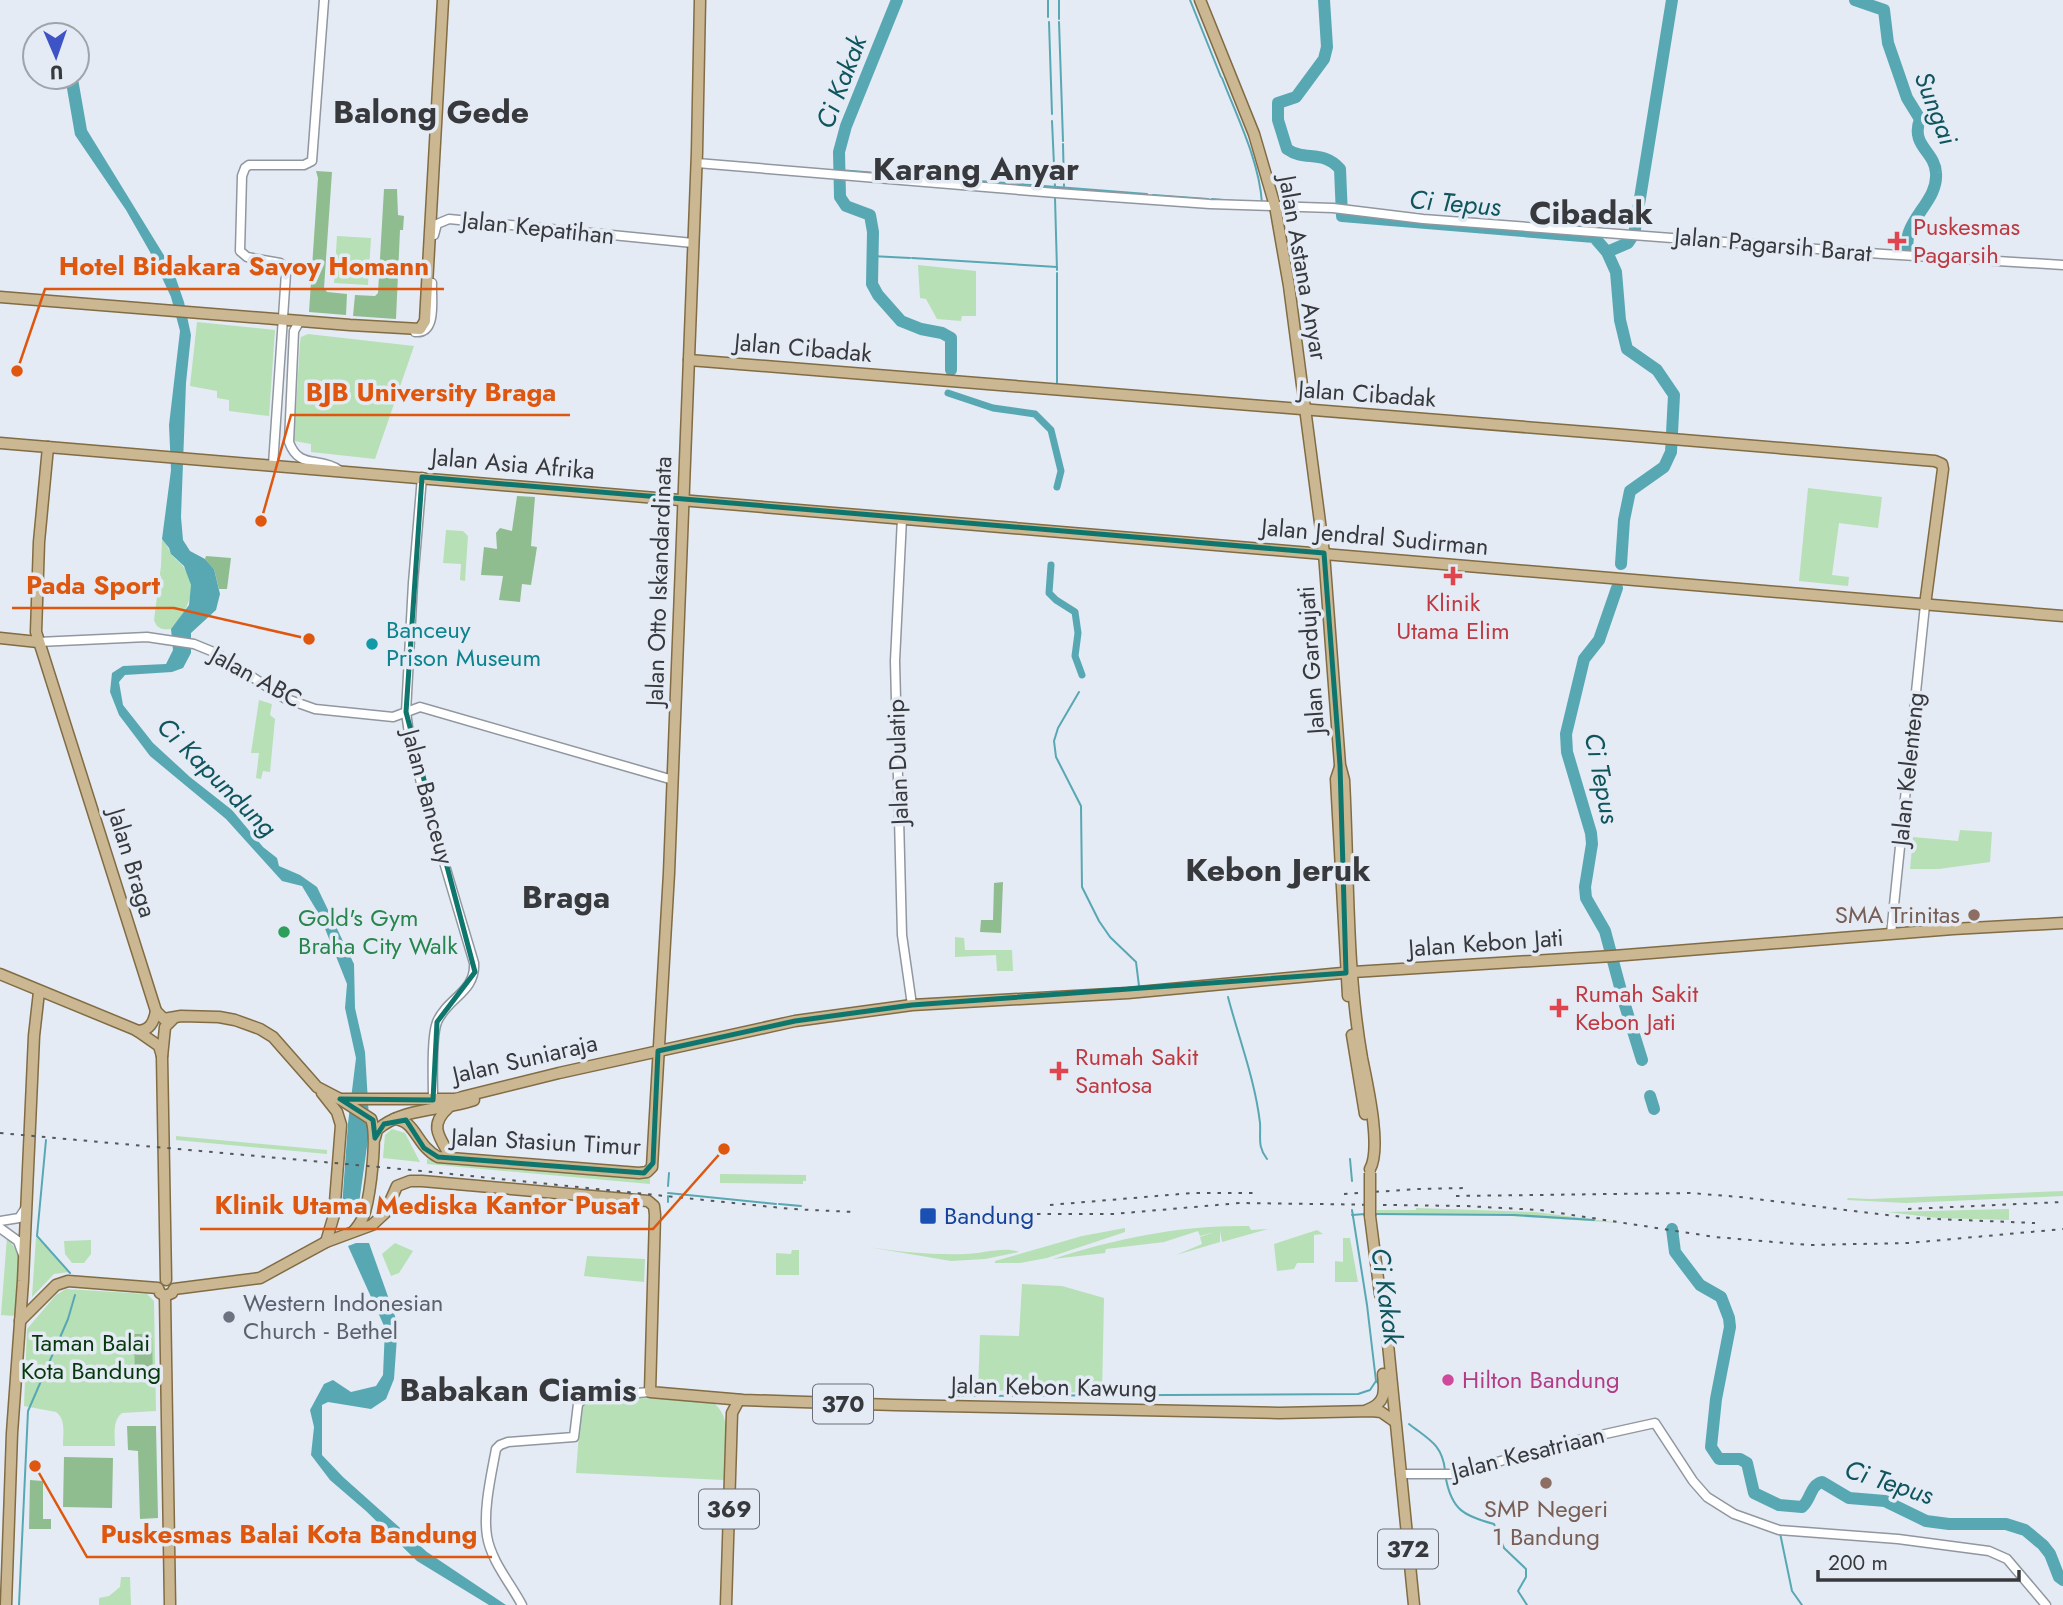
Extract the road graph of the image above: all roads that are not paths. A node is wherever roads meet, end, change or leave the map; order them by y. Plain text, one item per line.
1 (324, 0) edge
2 (443, 0) edge
3 (700, 0) edge
4 (1200, 0) edge
5 (696, 163) junction
6 (1275, 206) junction
7 (430, 207) junction
8 (693, 239) junction
9 (2063, 265) edge
10 (429, 276) junction
11 (0, 297) edge
12 (281, 320) junction
13 (299, 321) junction
14 (689, 360) junction
15 (1304, 409) junction
16 (0, 443) edge
17 (48, 447) junction
18 (273, 466) junction
19 (339, 470) junction
20 (422, 477) junction
21 (684, 499) junction
22 (902, 518) junction
23 (1324, 553) junction
24 (1925, 605) junction
25 (2063, 616) edge
26 (0, 638) edge
27 (38, 642) junction
28 (407, 712) junction
29 (673, 780) junction
30 (2063, 923) edge
31 (1891, 934) junction
32 (1371, 971) junction
33 (1350, 973) junction
34 (0, 974) edge
35 (1326, 976) junction
36 (1350, 987) junction
37 (39, 992) junction
38 (912, 1005) junction
39 (156, 1010) junction
40 (173, 1019) junction
41 (136, 1031) junction
42 (658, 1051) junction
43 (162, 1056) junction
44 (317, 1087) junction
45 (496, 1090) junction
46 (433, 1099) junction
47 (346, 1101) junction
48 (448, 1108) junction
49 (394, 1119) junction
50 (374, 1138) junction
51 (451, 1157) junction
52 (653, 1163) joint
53 (390, 1199) junction
54 (366, 1207) junction
55 (25, 1209) junction
56 (0, 1222) edge
57 (0, 1228) edge
58 (353, 1232) junction
59 (326, 1242) junction
60 (24, 1258) junction
61 (166, 1288) junction
62 (1380, 1294) junction
63 (20, 1321) junction
64 (649, 1392) junction
65 (710, 1396) junction
66 (739, 1400) junction
67 (1364, 1411) junction
68 (732, 1413) junction
69 (1394, 1421) junction
70 (1400, 1474) junction
71 (6, 1605) edge
72 (170, 1605) edge
73 (522, 1605) edge
74 (726, 1605) edge
75 (1414, 1605) edge
76 (2046, 1605) edge

1 - 12 street
2 - 7 main road
3 - 5 main road, Jalan Otto Iskandardinata
4 - 6 main road, Jalan Astana Anyar
5 - 6 street, Jalan Pagarsih Barat
5 - 8 main road, Jalan Otto Iskandardinata
6 - 9 street, Jalan Pagarsih Barat
6 - 15 main road, Jalan Astana Anyar
7 - 8 street, Jalan Kepatihan
7 - 10 main road
8 - 10 street, Jalan Kepatihan
8 - 14 main road, Jalan Otto Iskandardinata
10 - 13 main road
11 - 12 main road
12 - 13 main road
12 - 18 street
13 - 19 street, Jalan Asia Afrika
14 - 15 main road, Jalan Cibadak
14 - 21 main road, Jalan Otto Iskandardinata
15 - 23 main road, Jalan Astana Anyar
15 - 24 main road, Jalan Cibadak
16 - 17 main road, Jalan Asia Afrika
17 - 18 main road, Jalan Asia Afrika
17 - 27 main road, Jalan Braga
18 - 19 main road, Jalan Asia Afrika
19 - 20 main road, Jalan Asia Afrika
20 - 21 main road, Jalan Asia Afrika
20 - 28 street, Jalan Banceuy
21 - 22 main road, Jalan Jendral Sudirman
21 - 29 main road, Jalan Otto Iskandardinata
22 - 23 main road, Jalan Jendral Sudirman
22 - 38 street, Jalan Dulatip
23 - 24 main road, Jalan Jendral Sudirman
23 - 33 main road, Jalan Gardujati
24 - 25 main road, Jalan Jendral Sudirman
24 - 31 street, Jalan Kelenteng
26 - 27 main road
27 - 28 street, Jalan ABC
27 - 39 main road, Jalan Braga
28 - 29 street, Jalan ABC
28 - 46 street, Jalan Banceuy
29 - 42 main road, Jalan Otto Iskandardinata
30 - 31 main road, Jalan Kebon Jati
31 - 32 main road, Jalan Kebon Jati
32 - 33 main road, Jalan Kebon Jati
32 - 36 main road
33 - 35 main road, Jalan Kebon Jati
33 - 36 main road, Jalan Gardujati
34 - 37 main road
35 - 36 main road
35 - 38 main road, Jalan Kebon Jati
36 - 62 main road, Jalan Gardujati, bridge
37 - 41 main road
37 - 55 main road
38 - 42 main road, Jalan Suniaraja
39 - 40 main road
39 - 41 main road
40 - 43 main road
40 - 44 main road, Jalan Suniaraja
41 - 43 main road
42 - 45 main road, Jalan Suniaraja
42 - 52 main road, Jalan Otto Iskandardinata
43 - 61 main road
44 - 47 main road, Jalan Suniaraja
44 - 59 main road
45 - 46 main road, Jalan Suniaraja
45 - 48 main road
46 - 47 main road, Jalan Suniaraja
47 - 50 main road
48 - 49 main road
48 - 51 main road
49 - 50 main road
49 - 51 main road, Jalan Stasiun Timur
50 - 54 main road
51 - 52 main road, Jalan Stasiun Timur
53 - 54 main road
53 - 58 main road
53 - 64 main road
54 - 58 main road
55 - 56 street
55 - 60 main road
57 - 60 street
58 - 59 main road
59 - 61 main road
60 - 63 main road
61 - 63 main road
61 - 72 main road
62 - 67 main road
62 - 69 main road
63 - 71 main road
64 - 65 main road, Jalan Kebon Kawung
64 - 73 street
65 - 66 main road, Jalan Kebon Kawung
65 - 68 main road
66 - 67 main road, Jalan Kebon Kawung / 370
66 - 68 main road, 369
67 - 69 main road, Jalan Kebon Kawung / 370
68 - 74 main road, 369
69 - 70 main road, 372
70 - 75 main road, 372
70 - 76 street, Jalan Kesatriaan

